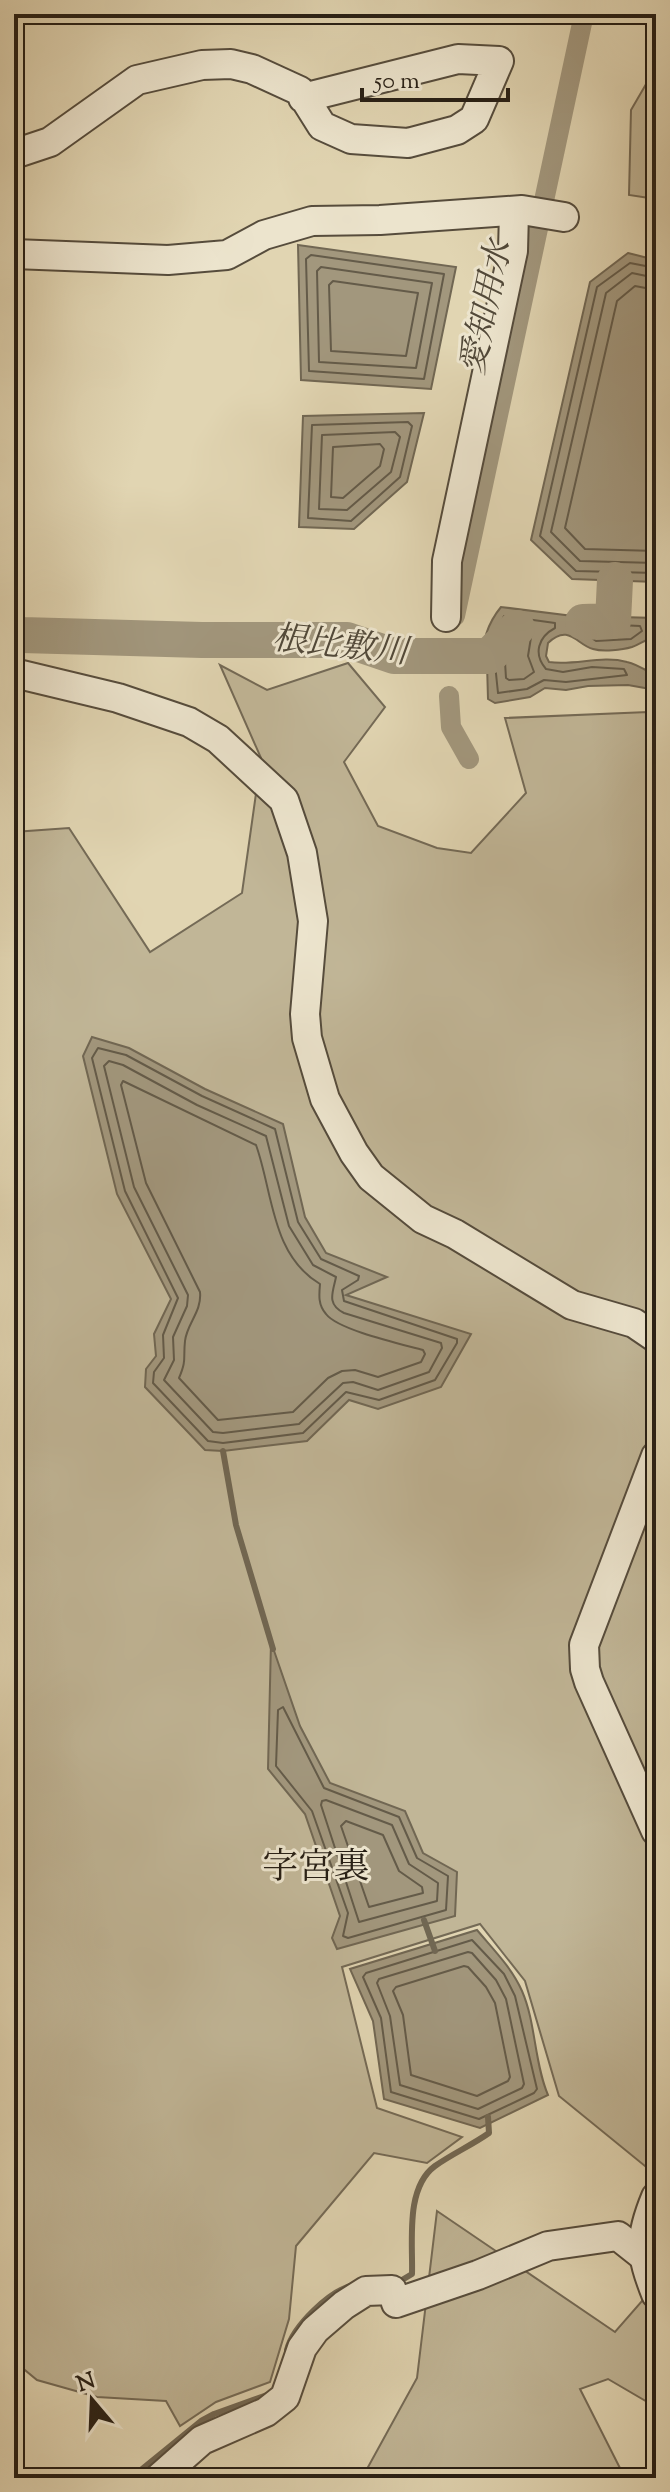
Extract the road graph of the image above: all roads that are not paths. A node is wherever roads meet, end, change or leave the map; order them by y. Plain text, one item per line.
1 (303, 98) junction
2 (14, 154) edge
3 (518, 211) junction
4 (564, 217) dead end
5 (14, 254) edge
6 (446, 617) dead end
7 (14, 673) edge
8 (656, 1338) edge
9 (656, 1456) edge
10 (656, 1831) edge
11 (656, 2197) edge
12 (642, 2255) junction
13 (656, 2294) edge
14 (159, 2478) edge

1 - 1 street
1 - 2 street
3 - 4 street
3 - 5 street
3 - 6 street
7 - 8 street
9 - 10 street
11 - 12 street
12 - 13 street
12 - 14 street

